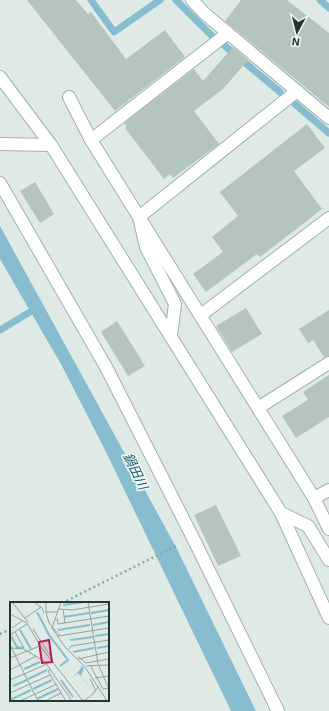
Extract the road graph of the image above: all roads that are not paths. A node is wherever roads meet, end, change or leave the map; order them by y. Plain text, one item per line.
1 (192, 0) edge
2 (228, 33) junction
3 (0, 76) edge
4 (297, 91) junction
5 (69, 97) dead end
6 (329, 118) edge
7 (91, 140) junction
8 (0, 144) edge
9 (51, 145) junction
10 (0, 183) edge
11 (139, 217) junction
12 (329, 218) edge
13 (200, 315) junction
14 (171, 336) junction
15 (329, 363) edge
16 (258, 408) junction
17 (329, 490) edge
18 (314, 498) junction
19 (281, 513) junction
20 (329, 529) edge
21 (329, 560) edge
22 (329, 618) edge
23 (278, 711) edge

1 - 2 street
2 - 4 street
2 - 7 street
3 - 9 street
4 - 6 street
4 - 11 street
5 - 7 street
7 - 11 street
8 - 9 street
9 - 14 street
10 - 23 street
11 - 13 street
11 - 14 street
12 - 13 street
13 - 16 street
14 - 19 street
15 - 16 street
16 - 18 street
17 - 18 street
18 - 20 street
19 - 21 street
19 - 22 street

